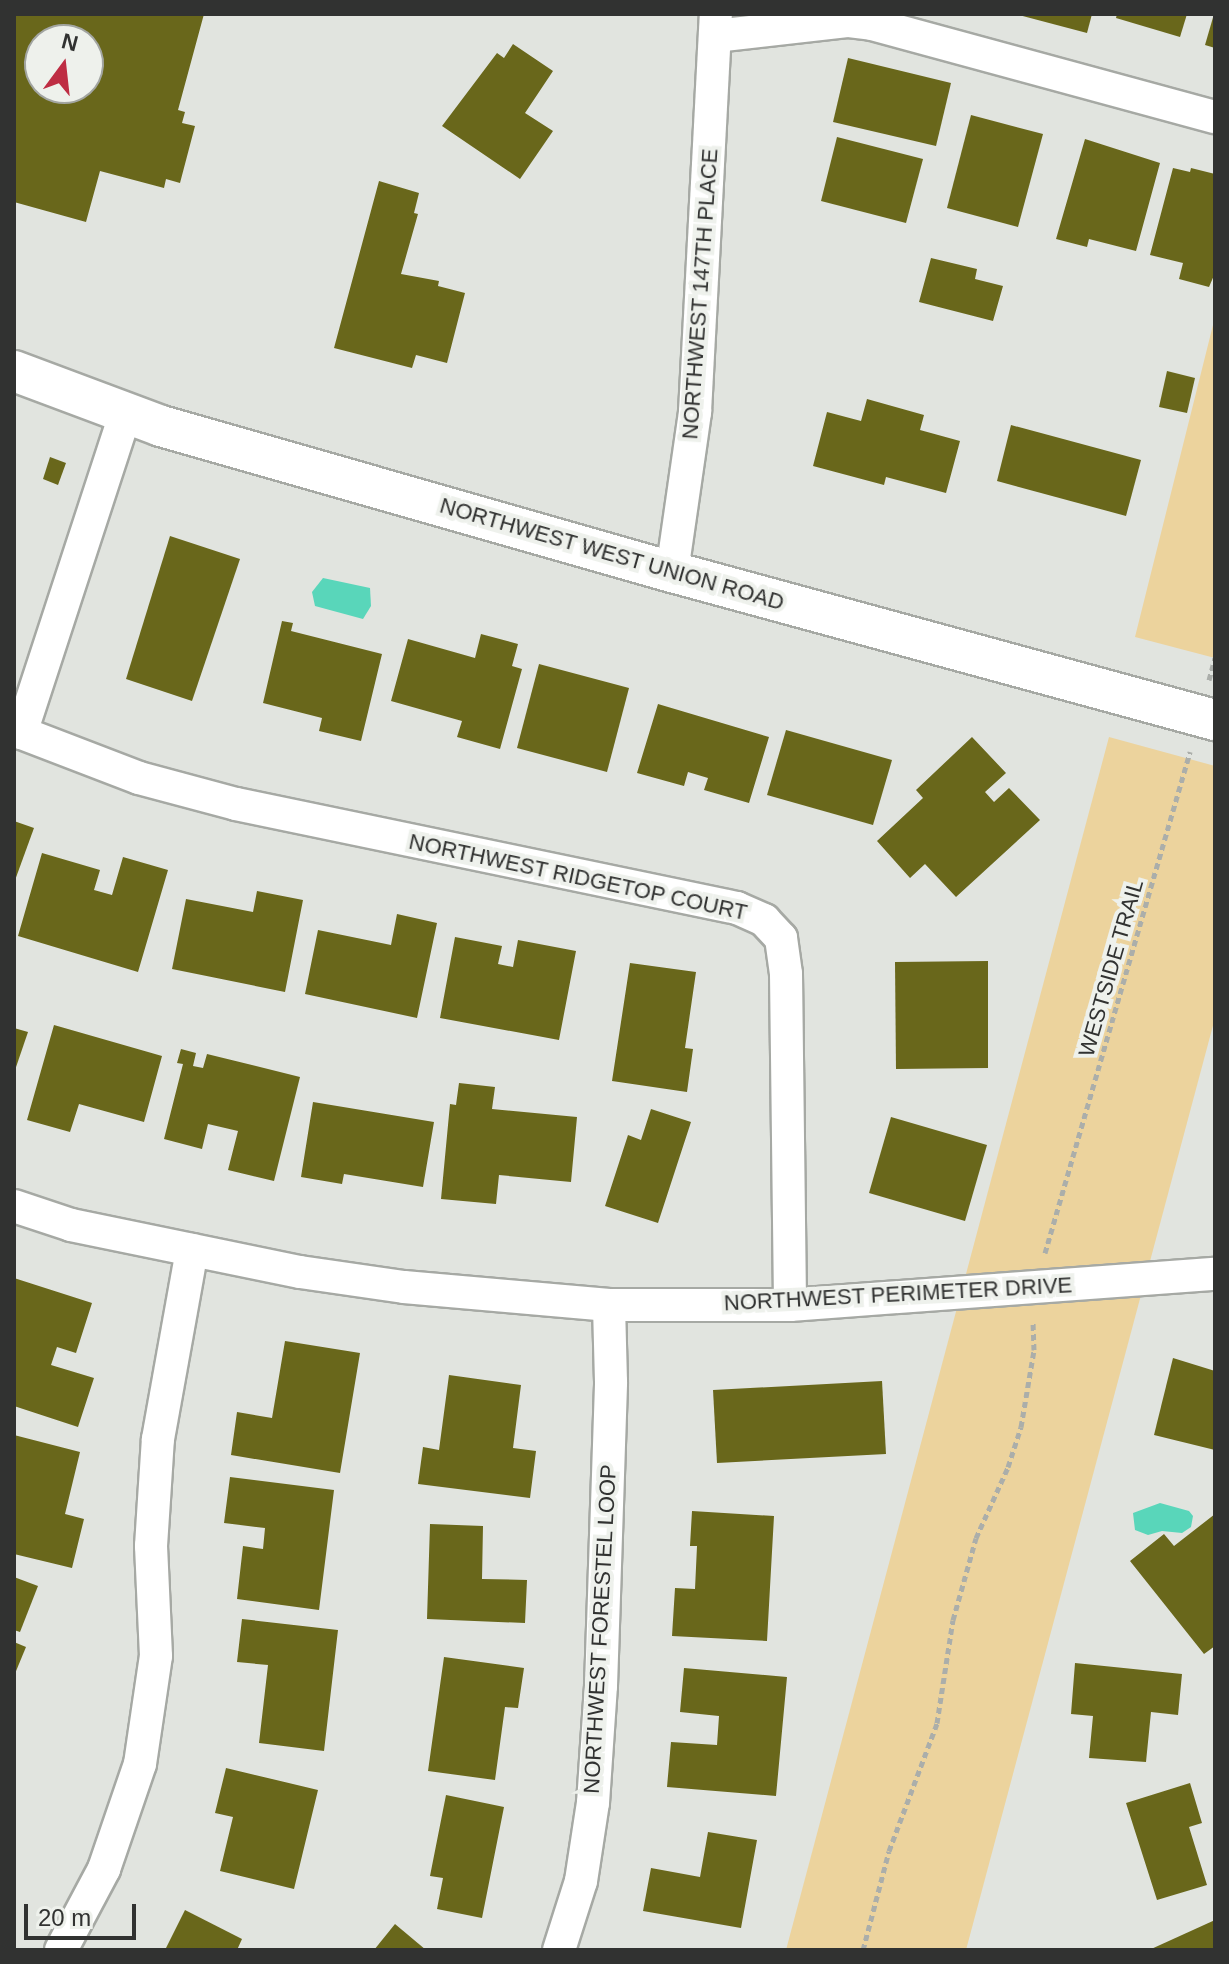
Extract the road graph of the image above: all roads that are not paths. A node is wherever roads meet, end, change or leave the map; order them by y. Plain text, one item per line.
1 (716, 25) edge
2 (1215, 117) edge
3 (14, 371) edge
4 (125, 414) junction
5 (672, 572) junction
6 (1207, 718) edge
7 (18, 732) edge
8 (14, 1206) edge
9 (192, 1250) junction
10 (1215, 1274) edge
11 (609, 1305) junction
12 (790, 1305) junction
13 (61, 1950) edge
14 (559, 1950) edge

1 - 2 street
1 - 5 street, NORTHWEST 147TH PLACE
3 - 4 street, NORTHWEST WEST UNION ROAD
4 - 5 street, NORTHWEST WEST UNION ROAD
4 - 7 street
5 - 6 street, NORTHWEST WEST UNION ROAD
7 - 12 street, NORTHWEST RIDGETOP COURT
8 - 9 street, NORTHWEST PERIMETER DRIVE
9 - 11 street, NORTHWEST PERIMETER DRIVE
9 - 13 street
10 - 12 street, NORTHWEST PERIMETER DRIVE
11 - 12 street, NORTHWEST PERIMETER DRIVE
11 - 14 street, NORTHWEST FORESTEL LOOP

